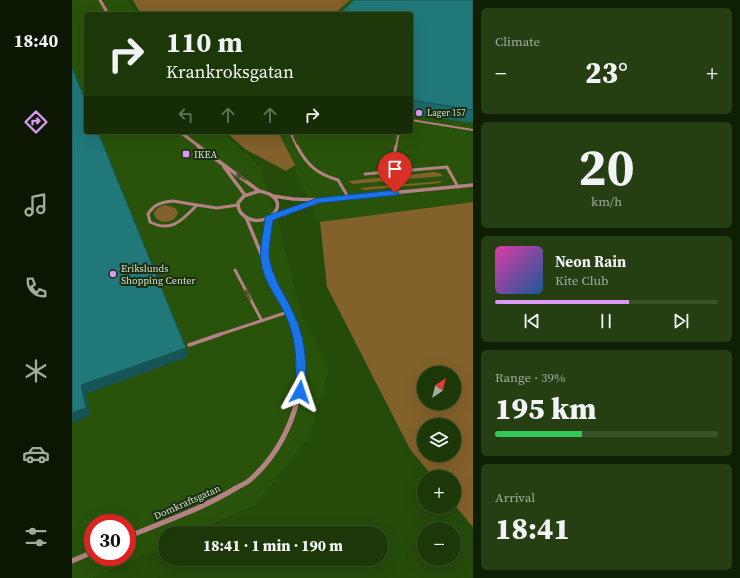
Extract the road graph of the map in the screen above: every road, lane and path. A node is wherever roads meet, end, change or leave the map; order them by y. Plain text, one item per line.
1 (100, 0) edge
2 (107, 12) edge
3 (413, 120) edge
4 (473, 130) edge
5 (183, 134) edge
6 (291, 134) edge
7 (399, 134) edge
8 (222, 164) junction
9 (391, 172) junction
10 (365, 174) dead end
11 (473, 185) edge
12 (458, 187) junction
13 (260, 191) junction
14 (245, 195) junction
15 (273, 196) junction
16 (348, 197) junction
17 (318, 200) junction
18 (197, 205) junction
19 (238, 205) junction
20 (271, 217) junction
21 (246, 218) junction
22 (265, 261) junction
23 (235, 270) dead end
24 (288, 312) junction
25 (262, 321) junction
26 (189, 345) dead end
27 (136, 533) edge
28 (84, 555) edge
29 (72, 560) edge

1 - 2 street
3 - 4 lane
5 - 8 street
6 - 16 lane
7 - 9 lane
13 -> 8 street
8 - 14 street
9 - 10 lane
9 - 12 lane
11 - 12 street
12 - 16 street
13 - 14 street
13 - 15 street
14 - 19 street
15 - 17 street
15 - 20 street
16 - 17 street
17 - 20 street
18 - 18 lane
18 - 19 lane
19 - 21 street
20 - 21 street
20 - 22 street, Domkraftsgatan
21 - 22 street, Domkraftsgatan
22 - 24 street, Domkraftsgatan
25 -> 23 lane
24 - 25 lane
24 - 27 street, Domkraftsgatan
25 - 26 lane
28 - 29 street

